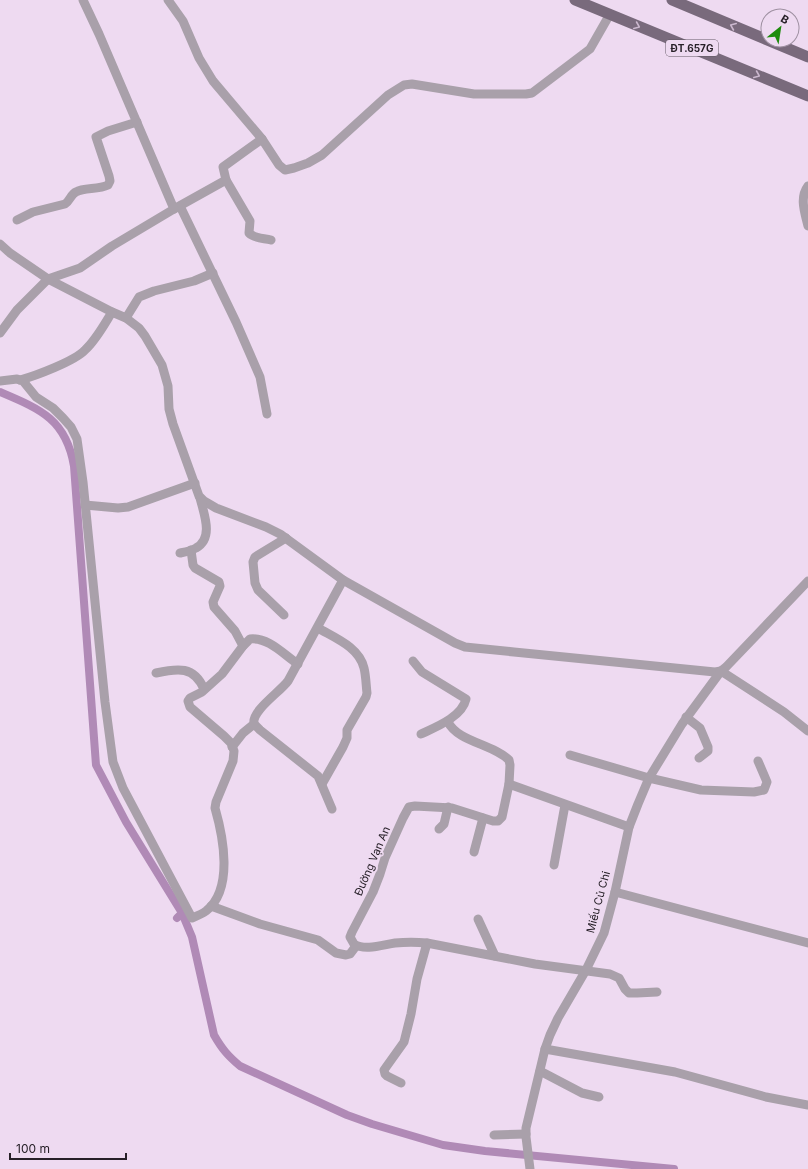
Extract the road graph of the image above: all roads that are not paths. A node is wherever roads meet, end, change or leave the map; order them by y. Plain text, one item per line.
1 (83, 0) edge
2 (168, 0) edge
3 (575, 0) edge
4 (672, 0) edge
5 (610, 14) junction
6 (807, 57) edge
7 (808, 96) edge
8 (137, 122) junction
9 (262, 139) junction
10 (226, 180) junction
11 (808, 186) edge
12 (177, 207) junction
13 (17, 220) dead end
14 (808, 226) edge
15 (271, 240) dead end
16 (0, 244) edge
17 (212, 273) junction
18 (48, 279) junction
19 (112, 312) junction
20 (126, 318) junction
21 (0, 333) edge
22 (20, 380) junction
23 (0, 381) edge
24 (267, 414) dead end
25 (194, 483) junction
26 (200, 498) junction
27 (85, 505) junction
28 (286, 538) junction
29 (191, 550) junction
30 (180, 553) dead end
31 (343, 580) junction
32 (808, 581) edge
33 (284, 615) dead end
34 (318, 628) junction
35 (242, 646) junction
36 (413, 661) dead end
37 (298, 664) junction
38 (721, 671) junction
39 (156, 674) dead end
40 (204, 690) junction
41 (686, 717) junction
42 (448, 722) junction
43 (254, 724) junction
44 (808, 731) edge
45 (421, 734) dead end
46 (232, 746) junction
47 (570, 755) dead end
48 (699, 758) dead end
49 (758, 761) dead end
50 (649, 778) junction
51 (322, 784) junction
52 (509, 784) junction
53 (565, 805) junction
54 (448, 807) junction
55 (332, 809) dead end
56 (483, 818) junction
57 (629, 827) junction
58 (439, 829) dead end
59 (474, 852) dead end
60 (554, 865) dead end
61 (615, 892) junction
62 (211, 906) junction
63 (478, 919) dead end
64 (427, 943) junction
65 (808, 943) edge
66 (356, 946) junction
67 (495, 956) junction
68 (586, 970) junction
69 (657, 992) dead end
70 (545, 1049) junction
71 (540, 1071) junction
72 (401, 1083) dead end
73 (599, 1097) dead end
74 (808, 1105) edge
75 (526, 1134) junction
76 (494, 1135) dead end
77 (530, 1165) edge

1 - 8 street
2 - 9 street
3 - 5 main road, ĐT.657G
6 -> 4 main road
5 -> 7 main road, ĐT.657G
5 - 9 street
8 - 12 street
8 - 13 street
9 - 10 street
10 - 12 street
10 - 15 street
11 - 14 street
12 - 17 street
12 - 18 street
16 - 18 street
17 - 20 street
17 - 24 street
18 - 19 street
18 - 21 street
19 - 20 street
19 - 22 street
20 - 25 street
22 - 23 street
22 - 27 street
25 - 26 street
25 - 27 street
26 - 28 street
26 - 29 street
27 - 62 street
28 - 31 street
28 - 33 street
29 - 30 street
29 - 35 street
31 - 34 street
31 - 38 street
32 - 38 street, Miếu Củ Chi
34 - 37 street
34 - 51 street
35 - 37 street
35 - 40 street
36 - 42 street
37 - 43 street
38 - 41 street, Miếu Củ Chi
38 - 44 street
39 - 40 street
40 - 46 street
41 - 48 street
41 - 50 street, Miếu Củ Chi
42 - 45 street
42 - 52 street
43 - 46 street
43 - 51 street
46 - 62 street
47 - 50 street
49 - 50 street
50 - 57 street, Miếu Củ Chi
51 - 55 street
52 - 53 street
52 - 56 street, Đường Vạn An
53 - 57 street
53 - 60 street
54 - 56 street, Đường Vạn An
54 - 58 street
54 - 66 street, Đường Vạn An
56 - 59 street
57 - 61 street, Miếu Củ Chi
61 - 65 street
61 - 68 street, Miếu Củ Chi
62 - 66 street
63 - 67 street
64 - 66 street
64 - 67 street
64 - 72 street
67 - 68 street
68 - 69 street
68 - 70 street, Miếu Củ Chi
70 - 71 street, Miếu Củ Chi
70 - 74 street
71 - 73 street
71 - 75 street, Miếu Củ Chi
75 - 76 street
75 - 77 street, Miếu Củ Chi

